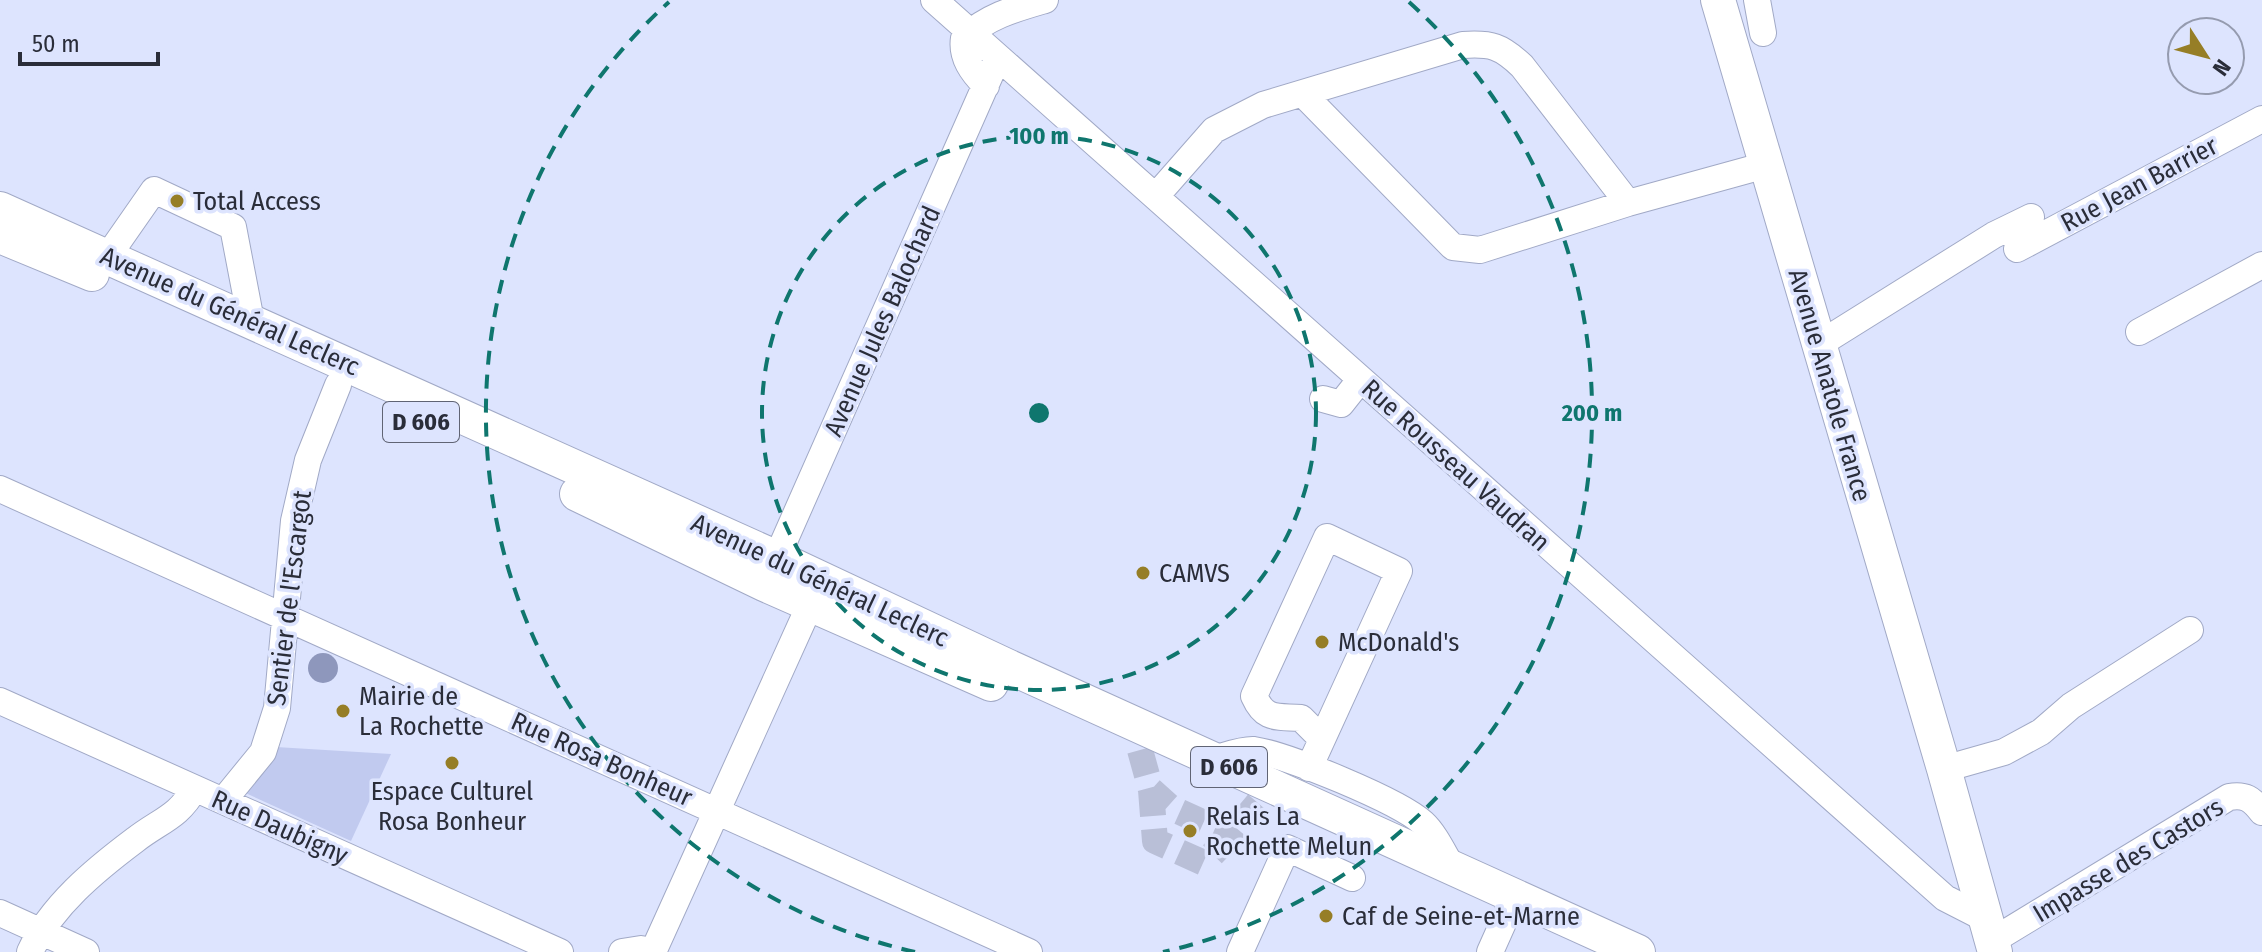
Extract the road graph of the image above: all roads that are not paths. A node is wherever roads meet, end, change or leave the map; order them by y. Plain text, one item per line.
1 (1045, 0) edge
2 (1718, 0) edge
3 (1757, 0) edge
4 (941, 4) edge
5 (971, 32) junction
6 (1763, 33) dead end
7 (998, 57) junction
8 (986, 86) junction
9 (1304, 95) junction
10 (2262, 119) edge
11 (1766, 165) junction
12 (1156, 196) junction
13 (1628, 203) junction
14 (0, 209) edge
15 (2031, 217) dead end
16 (0, 236) edge
17 (2017, 249) dead end
18 (108, 256) junction
19 (2262, 265) edge
20 (251, 321) junction
21 (2139, 332) dead end
22 (1818, 345) junction
23 (1360, 380) junction
24 (338, 385) junction
25 (1323, 399) dead end
26 (0, 489) edge
27 (770, 571) junction
28 (816, 592) junction
29 (286, 617) junction
30 (2190, 630) dead end
31 (0, 701) edge
32 (1340, 701) junction
33 (1301, 718) junction
34 (1322, 739) junction
35 (1213, 759) junction
36 (1309, 768) junction
37 (1944, 769) junction
38 (194, 789) junction
39 (223, 801) junction
40 (717, 811) junction
41 (2262, 812) edge
42 (1453, 869) junction
43 (1352, 878) dead end
44 (0, 913) edge
45 (1507, 914) junction
46 (1991, 937) edge
47 (35, 942) edge
48 (86, 952) edge
49 (560, 952) edge
50 (622, 952) edge
51 (652, 952) edge
52 (1029, 952) edge
53 (1240, 952) edge
54 (1490, 952) edge
55 (1594, 952) edge
56 (1638, 952) edge

1 - 5 street
2 - 11 main road, Avenue Anatole France
3 - 6 street
4 - 5 street, Rue Rousseau Vaudran
5 - 7 street, Rue Rousseau Vaudran
5 - 8 street
7 - 8 street, Avenue Jules Balochard
7 - 12 street, Rue Rousseau Vaudran
8 - 27 street, Avenue Jules Balochard
9 - 12 street
9 - 13 street
9 - 13 street
10 - 17 street, Rue Jean Barrier
11 - 13 street
11 - 22 main road, Avenue Anatole France
12 - 23 street, Rue Rousseau Vaudran
14 - 18 main road, Avenue du Général Leclerc / D 606
15 - 22 street
16 - 24 main road, Avenue du Général Leclerc / D 606
18 - 20 main road, Avenue du Général Leclerc / D 606
18 - 20 street
19 - 21 street
20 - 27 main road, Avenue du Général Leclerc / D 606
22 - 37 main road, Avenue Anatole France
23 - 25 street
23 - 46 street, Rue Rousseau Vaudran
24 - 27 main road, Avenue du Général Leclerc / D 606
24 - 29 street, Sentier de l'Escargot
26 - 29 street, Rue Rosa Bonheur
27 - 28 main road, Avenue du Général Leclerc / D 606
28 - 35 main road, Avenue du Général Leclerc / D 606
28 - 40 street
28 - 45 main road, Avenue du Général Leclerc / D 606
29 - 39 street, Sentier de l'Escargot
29 - 40 street, Rue Rosa Bonheur
30 - 37 street
31 - 38 street, Rue Daubigny
32 - 33 street
32 - 33 street
32 - 34 street
33 - 34 street
34 - 36 street
35 - 36 street
35 - 42 main road, Avenue du Général Leclerc / D 606
36 - 42 street
37 - 46 main road, Avenue Anatole France
38 - 39 street, Rue Daubigny
38 - 47 street
39 - 49 street, Rue Daubigny
40 - 51 street
40 - 52 street, Rue Rosa Bonheur
41 - 46 street, Impasse des Castors
42 - 56 main road, Avenue du Général Leclerc / D 606
43 - 53 street
44 - 47 street
45 - 54 street
45 - 55 main road, Avenue du Général Leclerc / D 606
47 - 48 street
50 - 51 street

